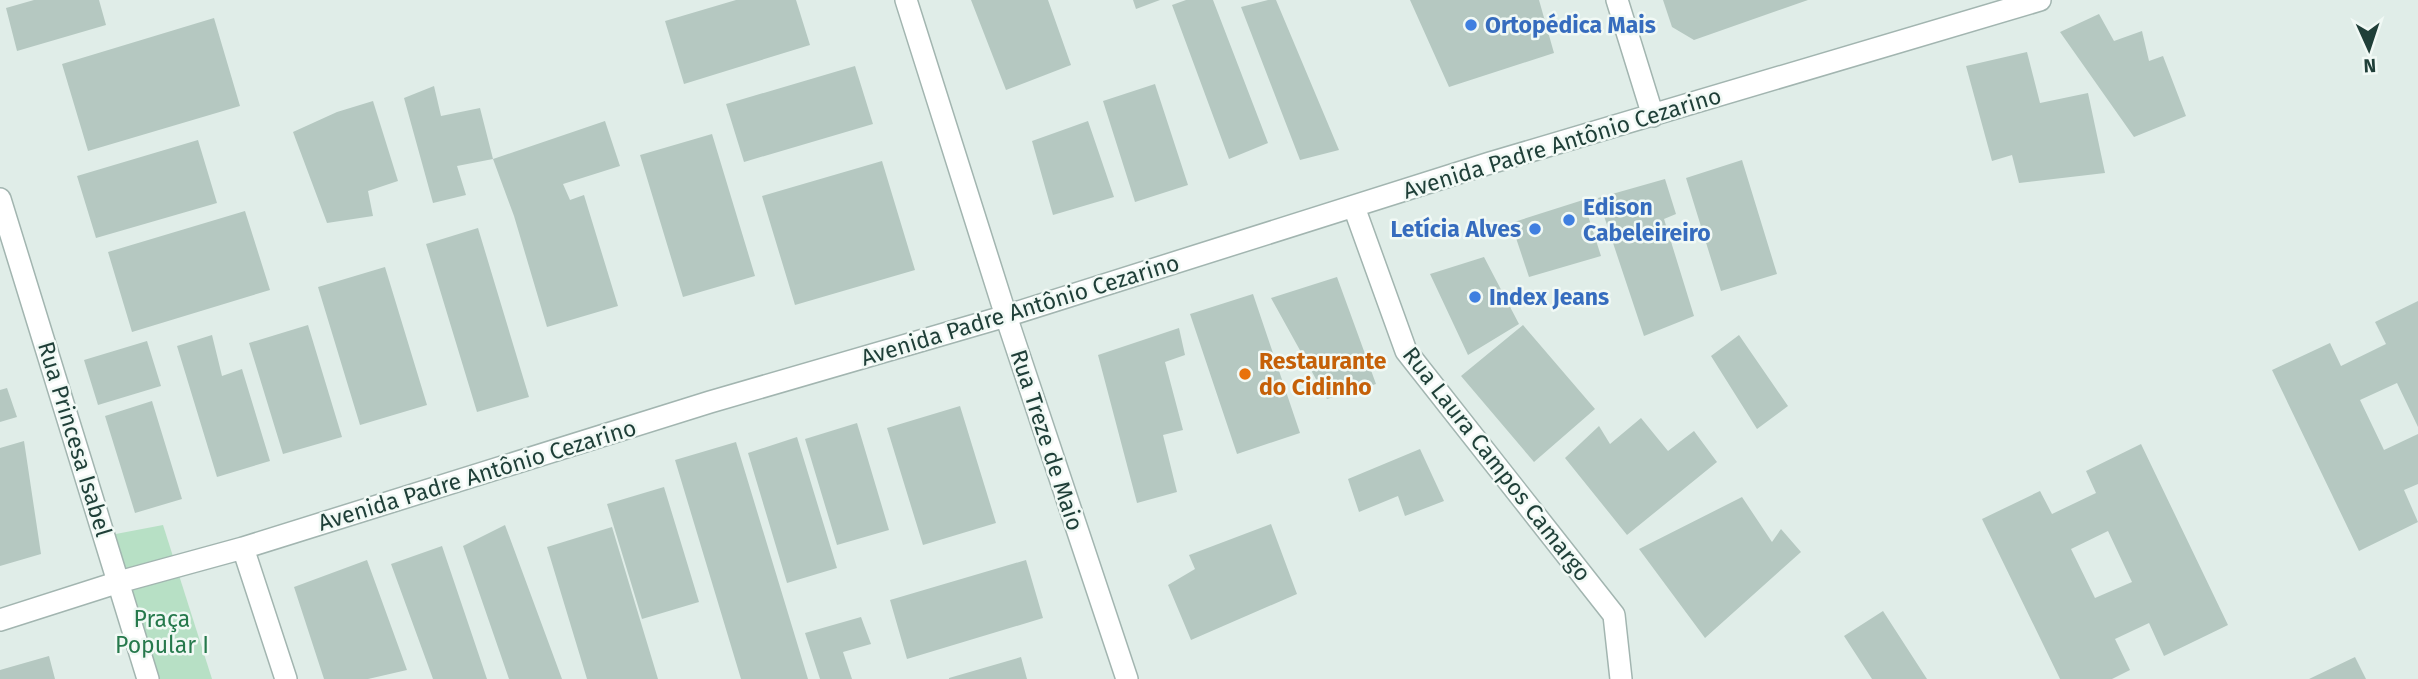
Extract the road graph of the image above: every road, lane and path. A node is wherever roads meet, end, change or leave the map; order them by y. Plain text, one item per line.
1 (906, 0) edge
2 (1617, 0) edge
3 (2040, 0) edge
4 (1653, 116) junction
5 (0, 199) edge
6 (1354, 207) junction
7 (1006, 316) junction
8 (243, 548) junction
9 (120, 582) junction
10 (0, 620) edge
11 (148, 679) edge
12 (286, 679) edge
13 (1127, 679) edge
14 (1621, 679) edge

1 - 7 street, Rua Treze de Maio
2 - 4 street
3 - 4 street, Avenida Padre Antônio Cezarino
4 - 6 street, Avenida Padre Antônio Cezarino
5 - 9 street, Rua Princesa Isabel
6 - 7 street, Avenida Padre Antônio Cezarino
6 - 14 street, Rua Laura Campos Camargo
7 - 8 street, Avenida Padre Antônio Cezarino
7 - 13 street, Rua Treze de Maio
8 - 9 street, Avenida Padre Antônio Cezarino
8 - 12 street
9 - 10 street, Avenida Padre Antônio Cezarino
9 - 11 street, Rua Princesa Isabel

